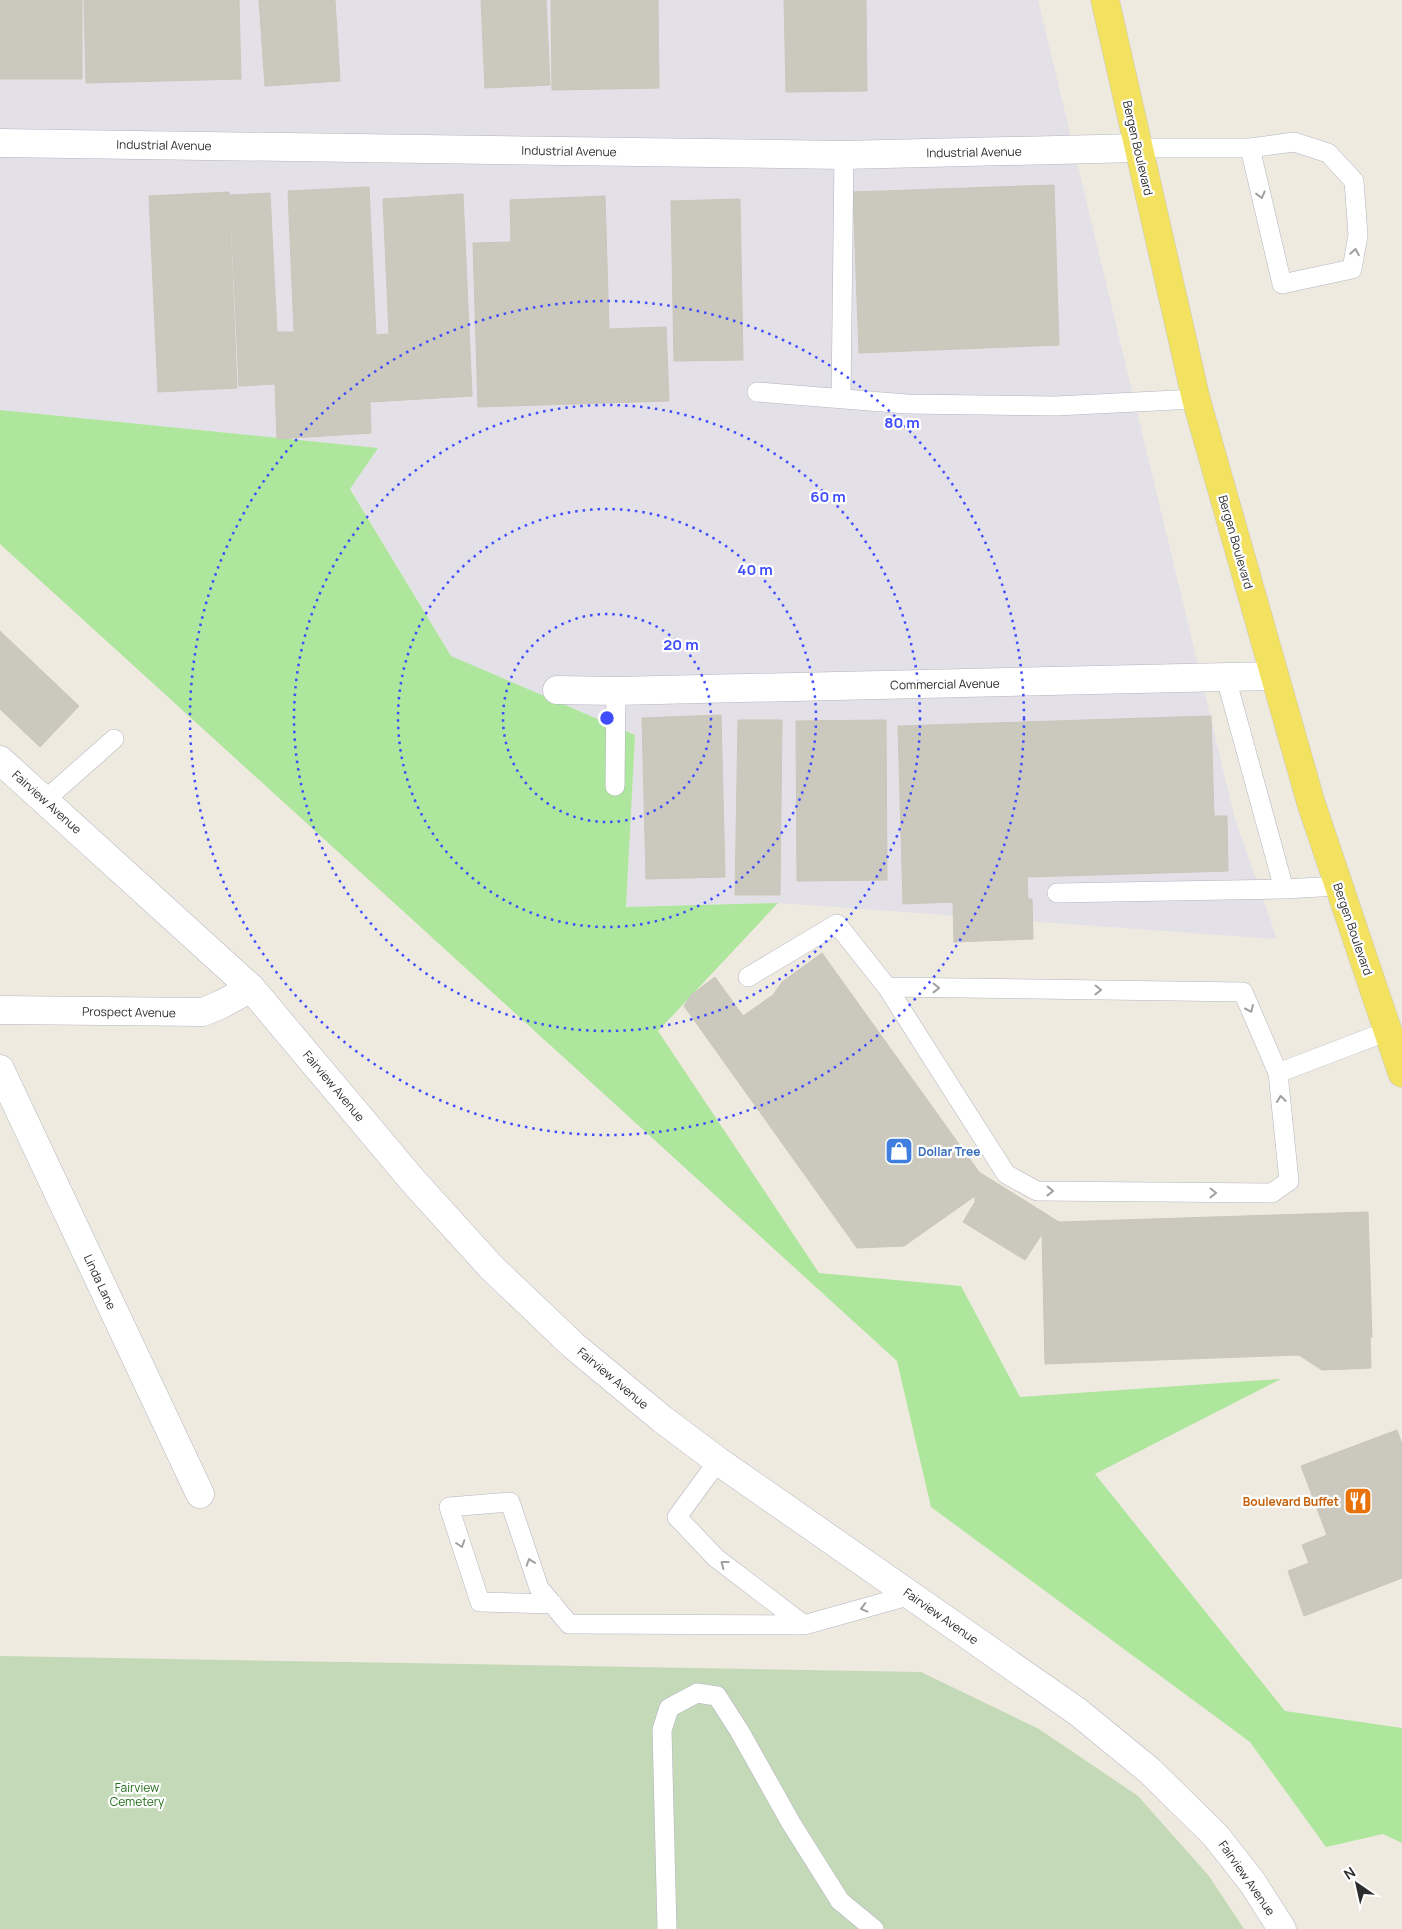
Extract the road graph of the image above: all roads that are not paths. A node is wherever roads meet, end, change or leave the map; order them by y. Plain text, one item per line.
1 (1105, 0) edge
2 (0, 143) edge
3 (1138, 148) junction
4 (1250, 148) junction
5 (844, 155) junction
6 (758, 392) dead end
7 (841, 398) junction
8 (1196, 399) junction
9 (1273, 676) junction
10 (1226, 678) junction
11 (557, 690) dead end
12 (616, 691) junction
13 (114, 739) dead end
14 (0, 760) edge
15 (615, 786) dead end
16 (45, 800) junction
17 (1338, 886) junction
18 (1284, 889) junction
19 (1057, 893) dead end
20 (748, 977) dead end
21 (887, 987) junction
22 (251, 988) junction
23 (0, 1010) edge
24 (1388, 1032) junction
25 (0, 1069) edge
26 (1278, 1073) junction
27 (1402, 1073) edge
28 (718, 1461) junction
29 (200, 1494) dead end
30 (911, 1595) junction
31 (553, 1604) junction
32 (804, 1625) junction
33 (667, 1929) edge
34 (874, 1929) edge
35 (1282, 1929) edge

1 - 3 main road, Bergen Boulevard
2 - 5 street, Industrial Avenue
3 - 4 lane
3 - 5 street, Industrial Avenue
3 - 8 main road, Bergen Boulevard
4 -> 4 lane
5 - 7 lane
6 - 7 lane
7 - 8 lane
8 - 9 main road, Bergen Boulevard
9 - 10 street, Commercial Avenue
9 - 17 main road, Bergen Boulevard
10 - 12 street, Commercial Avenue
10 - 18 lane
11 - 12 street, Commercial Avenue
12 - 15 lane
13 - 16 lane
14 - 16 street, Fairview Avenue
16 - 22 street, Fairview Avenue
17 - 18 lane
17 - 24 main road, Bergen Boulevard
18 - 19 lane
20 - 21 lane
21 -> 26 lane
21 -> 26 lane
22 - 23 street, Prospect Avenue
22 - 28 street, Fairview Avenue
24 - 26 lane
24 - 27 main road, Bergen Boulevard
25 - 29 street, Linda Lane
28 - 30 street, Fairview Avenue
32 -> 28 lane
30 -> 32 lane
30 - 35 street, Fairview Avenue
31 -> 31 lane
31 - 32 lane
33 - 34 lane

